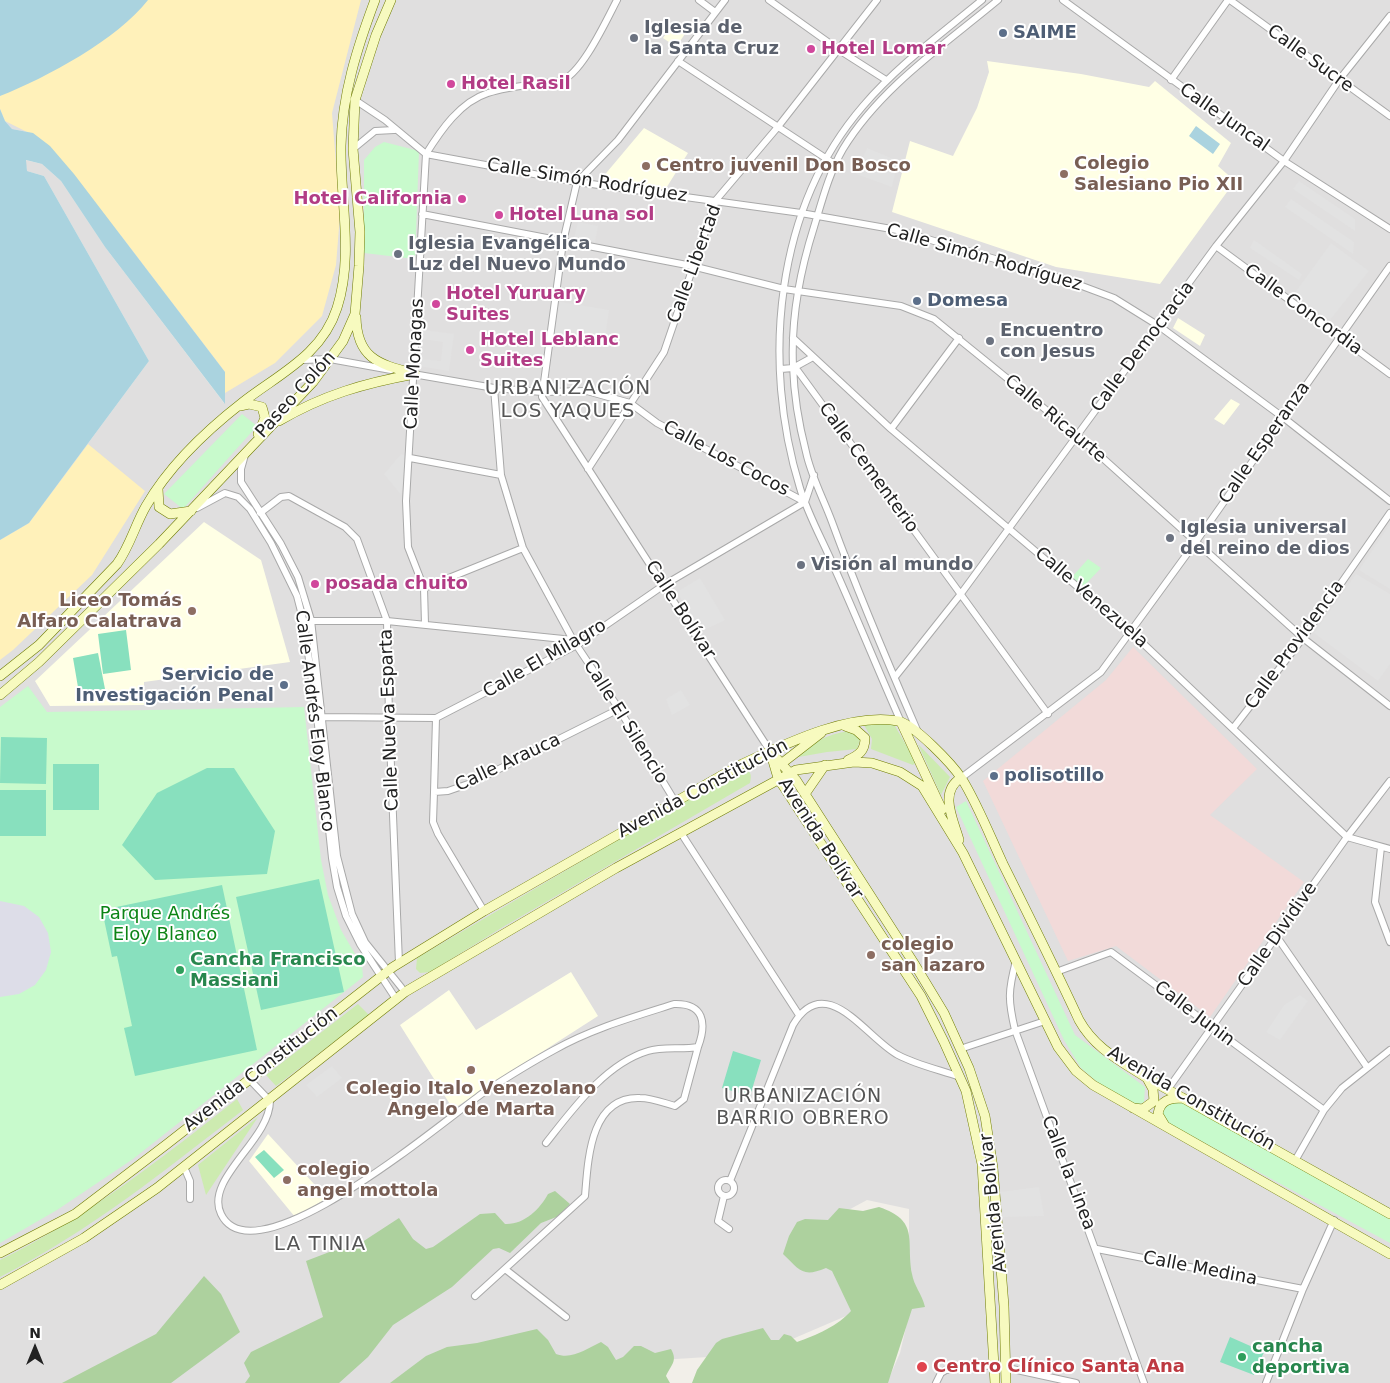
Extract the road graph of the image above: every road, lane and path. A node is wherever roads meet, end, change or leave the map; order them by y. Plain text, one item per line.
1 (375, 0) edge
2 (391, 0) edge
3 (617, 0) edge
4 (699, 0) edge
5 (725, 0) edge
6 (769, 0) edge
7 (876, 0) edge
8 (982, 0) edge
9 (998, 0) edge
10 (1063, 0) edge
11 (1229, 0) edge
12 (716, 12) junction
13 (1390, 16) edge
14 (839, 50) junction
15 (678, 61) junction
16 (886, 80) junction
17 (1171, 80) junction
18 (1339, 80) junction
19 (355, 100) junction
20 (1390, 116) edge
21 (777, 128) junction
22 (394, 130) junction
23 (353, 148) junction
24 (426, 154) junction
25 (825, 159) junction
26 (1284, 161) junction
27 (836, 165) junction
28 (577, 182) junction
29 (716, 200) junction
30 (801, 213) junction
31 (422, 214) junction
32 (817, 216) junction
33 (1390, 229) edge
34 (563, 242) junction
35 (1216, 246) junction
36 (692, 266) junction
37 (1390, 266) edge
38 (784, 289) junction
39 (799, 291) junction
40 (356, 314) junction
41 (1160, 326) junction
42 (1339, 336) junction
43 (793, 338) junction
44 (960, 338) junction
45 (813, 357) junction
46 (330, 359) junction
47 (303, 360) junction
48 (794, 368) junction
49 (781, 369) junction
50 (415, 374) junction
51 (1390, 374) edge
52 (494, 388) junction
53 (542, 392) junction
54 (630, 403) junction
55 (236, 407) junction
56 (1284, 418) junction
57 (269, 428) junction
58 (891, 429) junction
59 (1077, 435) junction
60 (246, 450) junction
61 (410, 458) junction
62 (588, 469) junction
63 (501, 475) junction
64 (814, 475) junction
65 (158, 489) junction
66 (1390, 501) edge
67 (805, 502) junction
68 (191, 511) junction
69 (260, 513) junction
70 (1390, 513) edge
71 (1009, 527) junction
72 (1195, 543) junction
73 (522, 548) junction
74 (664, 585) junction
75 (424, 588) junction
76 (960, 594) junction
77 (311, 620) junction
78 (387, 621) junction
79 (304, 623) junction
80 (425, 624) junction
81 (1132, 632) junction
82 (1303, 638) junction
83 (575, 642) junction
84 (0, 676) edge
85 (895, 677) junction
86 (0, 695) edge
87 (1390, 706) edge
88 (619, 709) junction
89 (1048, 714) junction
90 (320, 717) junction
91 (388, 717) junction
92 (436, 718) junction
93 (900, 722) junction
94 (842, 725) junction
95 (1234, 727) junction
96 (827, 728) junction
97 (917, 730) junction
98 (770, 751) junction
99 (781, 764) junction
100 (828, 764) junction
101 (789, 772) junction
102 (778, 778) junction
103 (961, 778) junction
104 (1390, 781) edge
105 (434, 792) junction
106 (805, 794) junction
107 (676, 803) junction
108 (681, 833) junction
109 (1347, 837) junction
110 (1381, 847) junction
111 (1390, 849) edge
112 (963, 853) junction
113 (484, 911) junction
114 (1277, 937) junction
115 (1390, 942) edge
116 (1016, 961) junction
117 (399, 963) junction
118 (1056, 972) junction
119 (384, 974) junction
120 (405, 992) junction
121 (396, 1000) junction
122 (799, 1015) junction
123 (1045, 1021) junction
124 (1212, 1028) junction
125 (1016, 1030) junction
126 (698, 1047) junction
127 (960, 1049) junction
128 (1390, 1050) edge
129 (1367, 1066) junction
130 (960, 1077) junction
131 (1147, 1078) junction
132 (249, 1079) junction
133 (1168, 1089) junction
134 (1183, 1098) junction
135 (270, 1101) junction
136 (1131, 1107) junction
137 (1324, 1110) junction
138 (1168, 1128) junction
139 (546, 1142) dead end
140 (1296, 1159) junction
141 (184, 1167) junction
142 (730, 1181) junction
143 (724, 1196) junction
144 (190, 1199) dead end
145 (1390, 1214) edge
146 (1334, 1220) junction
147 (729, 1229) dead end
148 (1096, 1249) junction
149 (1390, 1249) edge
150 (0, 1253) edge
151 (1390, 1254) edge
152 (505, 1269) junction
153 (0, 1285) edge
154 (1303, 1289) junction
155 (476, 1296) dead end
156 (566, 1317) dead end
157 (994, 1365) junction
158 (1005, 1368) junction
159 (936, 1383) edge
160 (995, 1383) edge
161 (1006, 1383) edge
162 (1076, 1383) edge
163 (1144, 1383) edge
164 (1266, 1383) edge

1 - 47 main road, Paseo Colón
2 - 19 main road, Paseo Colón
3 - 24 street, Calle Monagas
4 - 12 street
5 - 12 street
6 - 14 street
7 - 14 street, Calle Libertad
8 - 16 street
9 - 27 street
10 - 17 street, Calle Juncal
11 - 17 street
11 - 18 street, Calle Sucre
12 - 15 street
13 - 18 street, Calle Democracia
14 - 16 street
14 - 21 street, Calle Libertad
15 - 21 street
15 - 28 street
16 - 25 street
17 - 26 street, Calle Juncal
18 - 20 street, Calle Sucre
18 - 26 street, Calle Democracia
19 - 22 street
19 - 23 main road, Paseo Colón
21 - 25 street
21 - 29 street, Calle Libertad
22 - 23 street
22 - 24 street
23 - 40 main road, Paseo Colón
24 - 28 street, Calle Simón Rodríguez
24 - 31 street, Calle Monagas
25 - 27 street
25 - 30 street
26 - 33 street, Calle Juncal
26 - 35 street, Calle Democracia
27 - 32 street
28 - 29 street, Calle Simón Rodríguez
28 - 34 street
29 - 30 street, Calle Simón Rodríguez
29 - 36 street, Calle Libertad
30 - 32 street, Calle Simón Rodríguez
30 - 38 street
31 - 34 street, Calle Ricaurte
31 - 50 street, Calle Monagas
32 - 39 street
32 - 41 street, Calle Simón Rodríguez
34 - 36 street, Calle Ricaurte
34 - 53 street
35 - 41 street, Calle Democracia
35 - 42 street, Calle Concordia
36 - 38 street, Calle Ricaurte
36 - 54 street, Calle Libertad
37 - 42 street, Calle Esperanza
38 - 39 street, Calle Ricaurte
38 - 49 street
39 - 43 street
39 - 44 street, Calle Ricaurte
40 - 46 main road, Paseo Colón
40 - 50 main road
41 - 56 street, Calle Simón Rodríguez
41 - 59 street, Calle Democracia
42 - 51 street, Calle Concordia
42 - 56 street, Calle Esperanza
43 - 45 street, Calle Venezuela
43 - 48 street
44 - 58 street
44 - 59 street, Calle Ricaurte
45 - 48 street
45 - 58 street, Calle Venezuela
46 - 47 street, Calle Los Cocos
46 - 50 street, Calle Los Cocos
46 - 57 main road, Paseo Colón
47 - 55 main road, Paseo Colón
48 - 49 street
48 - 64 street
48 - 76 street, Calle Cementerio
49 - 67 street
50 - 52 street, Calle Los Cocos
50 - 57 main road
50 - 61 street, Calle Monagas
52 - 53 street, Calle Los Cocos
52 - 63 street, Calle El Silencio
53 - 54 street, Calle Los Cocos
53 - 62 street, Calle Bolívar
54 - 62 street, Calle Libertad
54 - 67 street, Calle Los Cocos
55 - 60 main road
55 - 65 main road, Paseo Colón
56 - 66 street, Calle Simón Rodríguez
56 - 72 street, Calle Esperanza
57 - 60 main road, Paseo Colón
58 - 71 street, Calle Venezuela
59 - 71 street, Calle Democracia
59 - 72 street, Calle Ricaurte
60 - 68 main road, Paseo Colón
60 - 69 street, Calle Andrés Eloy Blanco
61 - 63 street
61 - 75 street, Calle Monagas
62 - 74 street, Calle Bolívar
63 - 73 street, Calle El Silencio
64 - 67 street
64 - 85 street
65 - 68 main road
65 - 84 main road, Paseo Colón
67 - 74 street, Calle El Milagro
67 - 93 street
68 - 79 street, Calle Andrés Eloy Blanco
68 - 86 main road, Paseo Colón
69 - 77 street, Calle Andrés Eloy Blanco
69 - 78 street, Calle Nueva Esparta
70 - 82 street, Calle Providencia
71 - 76 street, Calle Democracia
71 - 81 street, Calle Venezuela
72 - 81 street, Calle Esperanza
72 - 82 street, Calle Ricaurte
73 - 75 street
73 - 83 street, Calle El Silencio
74 - 83 street, Calle El Milagro
74 - 98 street, Calle Bolívar
75 - 80 street, Calle Monagas
76 - 85 street, Calle Democracia
76 - 89 street, Calle Cementerio
77 - 78 street
77 - 79 street
77 - 90 street, Calle Andrés Eloy Blanco
78 - 80 street
78 - 91 street, Calle Nueva Esparta
79 - 90 street, Calle Andrés Eloy Blanco
80 - 83 street
81 - 89 street, Calle Esperanza
81 - 95 street, Calle Venezuela
82 - 87 street, Calle Ricaurte
82 - 95 street, Calle Providencia
83 - 88 street, Calle El Silencio
83 - 92 street, Calle El Milagro
85 - 97 street
88 - 105 street, Calle Arauca
88 - 107 street, Calle El Silencio
89 - 103 street, Calle Esperanza
90 - 91 street, Calle El Milagro
90 - 119 street, Calle Andrés Eloy Blanco
91 - 92 street, Calle El Milagro
91 - 117 street, Calle Nueva Esparta
92 - 105 street
93 - 94 main road, Avenida Constitución
93 - 97 main road, Avenida Constitución
93 - 112 main road
94 - 96 main road, Avenida Constitución
94 - 100 main road
95 - 109 street, Calle Venezuela
96 - 98 main road, Avenida Constitución
96 - 99 main road
97 - 103 main road, Avenida Constitución
98 - 99 main road, Avenida Bolívar
98 - 102 main road, Avenida Bolívar
98 - 107 main road, Avenida Constitución
99 - 101 main road, Avenida Bolívar
100 - 101 main road, Avenida Constitución
100 - 106 main road
100 - 112 main road, Avenida Constitución
101 - 102 main road, Avenida Constitución
101 - 106 main road, Avenida Bolívar
102 - 108 main road, Avenida Constitución
102 - 130 main road, Avenida Bolívar
103 - 112 main road
103 - 118 main road, Avenida Constitución
104 - 109 street, Calle Dividive
105 - 113 street, Calle Arauca
106 - 127 main road, Avenida Bolívar
107 - 113 main road, Avenida Constitución
108 - 120 main road, Avenida Constitución
108 - 122 street
109 - 110 street, Calle Venezuela
109 - 114 street, Calle Dividive
110 - 111 street, Calle Venezuela
110 - 115 street
112 - 116 main road, Avenida Constitución
113 - 117 main road, Avenida Constitución
114 - 124 street, Calle Dividive
114 - 129 street
116 - 123 main road, Avenida Constitución
116 - 125 street, Calle la Linea
117 - 119 main road, Avenida Constitución
118 - 124 street, Calle Junin
118 - 131 main road, Avenida Constitución
119 - 120 street, Calle Andrés Eloy Blanco
119 - 121 street, Calle Andrés Eloy Blanco
119 - 132 main road, Avenida Constitución
120 - 121 main road, Avenida Constitución
121 - 135 main road, Avenida Constitución
122 - 130 street
122 - 142 street
123 - 125 street
123 - 136 main road, Avenida Constitución
124 - 133 street, Calle Dividive
124 - 137 street, Calle Junin
125 - 127 street
125 - 148 street, Calle la Linea
126 - 135 street
126 - 139 street
126 - 152 street
127 - 158 main road, Avenida Bolívar
128 - 129 street
129 - 137 street
130 - 157 main road, Avenida Bolívar
131 - 133 main road, Avenida Constitución
131 - 136 main road
132 - 135 street
132 - 150 main road, Avenida Constitución
133 - 134 main road, Avenida Constitución
134 - 138 main road
134 - 140 main road, Avenida Constitución
135 - 141 main road, Avenida Constitución
136 - 138 main road, Avenida Constitución
137 - 140 street
138 - 146 main road, Avenida Constitución
140 - 145 main road, Avenida Constitución
141 - 144 street
141 - 153 main road, Avenida Constitución
142 - 143 street
142 - 143 street
143 - 147 street
146 - 149 main road
146 - 151 main road, Avenida Constitución
146 - 154 street
148 - 154 street, Calle Medina
148 - 163 street, Calle la Linea
152 - 155 street
152 - 156 street
154 - 164 street
157 - 158 street
157 - 159 street
157 - 160 main road, Avenida Bolívar
158 - 161 main road, Avenida Bolívar
158 - 162 street

